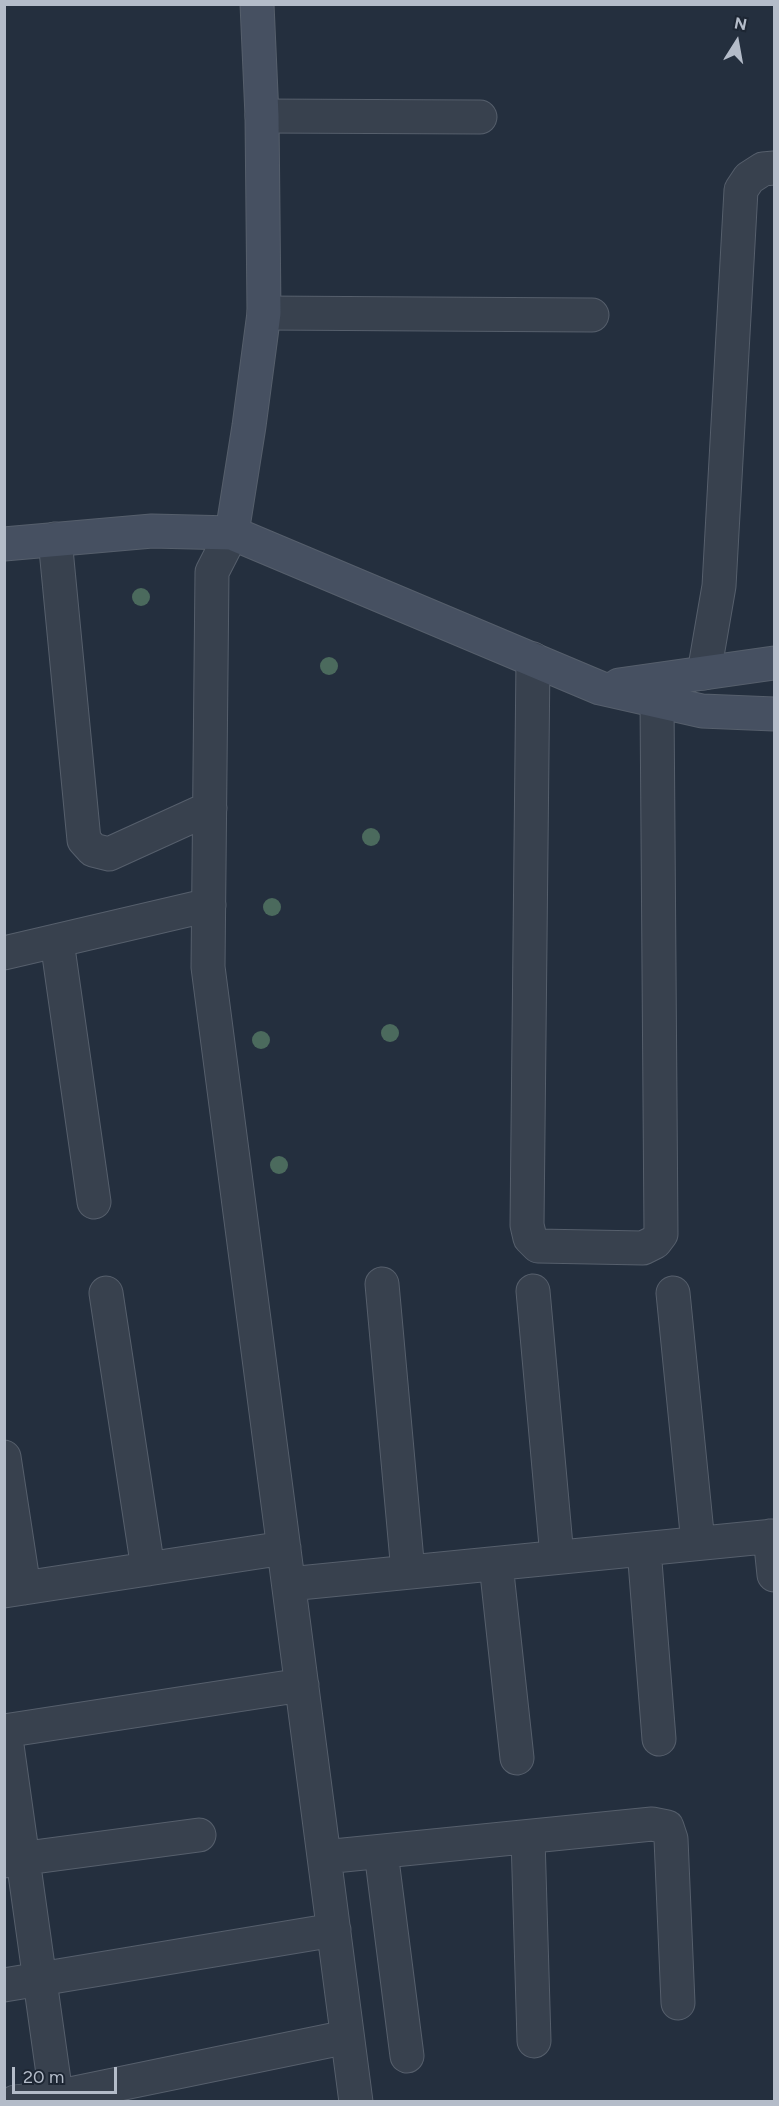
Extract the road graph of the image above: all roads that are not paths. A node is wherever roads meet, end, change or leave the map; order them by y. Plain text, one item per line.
1 (257, 4) edge
2 (262, 116) junction
3 (480, 117) dead end
4 (774, 168) edge
5 (264, 312) junction
6 (592, 315) dead end
7 (232, 533) junction
8 (55, 539) junction
9 (4, 544) edge
10 (533, 659) junction
11 (774, 663) edge
12 (704, 673) junction
13 (600, 688) junction
14 (657, 701) junction
15 (774, 714) edge
16 (210, 808) junction
17 (209, 905) junction
18 (57, 941) junction
19 (4, 953) edge
20 (94, 1202) dead end
21 (382, 1284) dead end
22 (533, 1291) dead end
23 (106, 1293) dead end
24 (673, 1293) dead end
25 (4, 1457) edge
26 (772, 1536) edge
27 (699, 1543) junction
28 (284, 1548) junction
29 (645, 1549) junction
30 (557, 1557) junction
31 (496, 1564) junction
32 (148, 1569) junction
33 (408, 1572) junction
34 (774, 1575) edge
35 (289, 1584) junction
36 (14, 1590) edge
37 (302, 1685) junction
38 (5, 1731) edge
39 (659, 1740) dead end
40 (517, 1758) dead end
41 (199, 1835) dead end
42 (528, 1838) junction
43 (381, 1852) junction
44 (324, 1857) junction
45 (13, 1860) edge
46 (334, 1930) junction
47 (40, 1980) junction
48 (4, 1985) edge
49 (678, 2003) dead end
50 (347, 2037) junction
51 (534, 2042) dead end
52 (407, 2056) dead end
53 (57, 2099) edge
54 (15, 2102) edge
55 (356, 2102) edge

1 - 2 street
2 - 3 street
2 - 5 street
4 - 12 street
5 - 6 street
5 - 7 street
7 - 8 street
7 - 10 street
7 - 16 street
8 - 9 street
8 - 16 street
10 - 13 street
10 - 14 street
11 - 12 street
12 - 13 street
13 - 14 street
14 - 15 street
16 - 17 street
17 - 18 street
17 - 28 street
18 - 19 street
18 - 20 street
21 - 33 street
22 - 30 street
23 - 32 street
24 - 27 street
25 - 36 street
26 - 27 street
26 - 34 street
27 - 29 street
28 - 32 street
28 - 35 street
29 - 30 street
29 - 39 street
30 - 31 street
31 - 33 street
31 - 40 street
32 - 36 street
33 - 35 street
35 - 37 street
37 - 38 street
37 - 44 street
38 - 45 street
41 - 45 street
42 - 43 street
42 - 49 street
42 - 51 street
43 - 44 street
43 - 52 street
44 - 46 street
45 - 47 street
46 - 47 street
46 - 50 street
47 - 48 street
47 - 53 street
50 - 53 street
50 - 55 street
53 - 54 street

